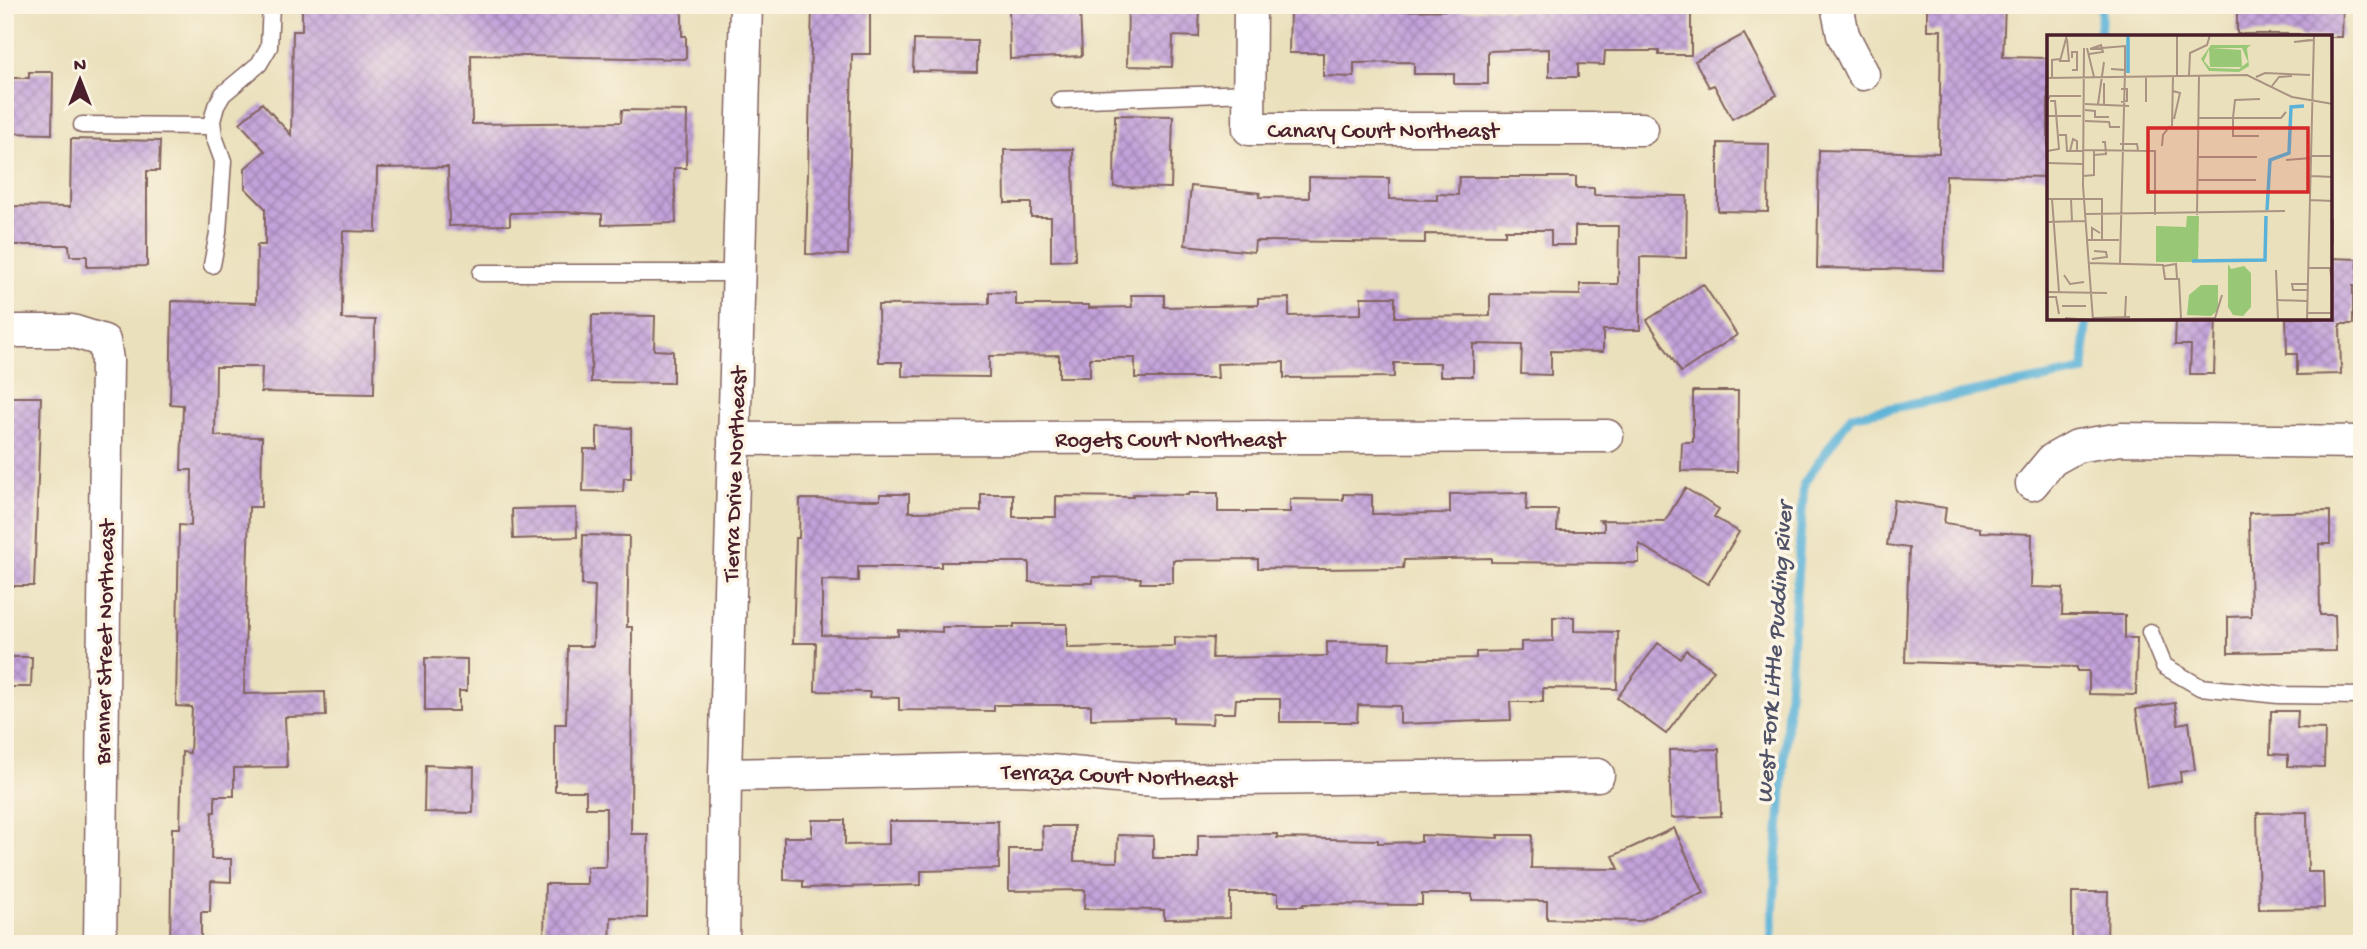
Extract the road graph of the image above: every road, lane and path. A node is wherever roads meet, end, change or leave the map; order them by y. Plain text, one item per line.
1 (271, 5) edge
2 (746, 5) edge
3 (1250, 5) edge
4 (1837, 5) edge
5 (1863, 74) dead end
6 (1250, 93) junction
7 (1060, 100) dead end
8 (82, 125) dead end
9 (212, 126) junction
10 (1642, 128) dead end
11 (212, 265) dead end
12 (481, 273) dead end
13 (739, 273) junction
14 (5, 331) edge
15 (1607, 436) dead end
16 (734, 439) junction
17 (2362, 442) edge
18 (2032, 484) dead end
19 (2150, 632) dead end
20 (2362, 696) edge
21 (725, 775) junction
22 (1598, 775) dead end
23 (100, 944) edge
24 (723, 944) edge

1 - 9 lane
2 - 13 street, Tierra Drive Northeast
3 - 6 street, Canary Court Northeast
4 - 5 street
6 - 7 lane
6 - 10 street, Canary Court Northeast
8 - 9 lane
9 - 11 lane
12 - 13 lane
13 - 16 street, Tierra Drive Northeast
14 - 23 street, Brenner Street Northeast
15 - 16 street, Rogets Court Northeast
16 - 21 street, Tierra Drive Northeast
17 - 18 street
19 - 20 lane
21 - 22 street, Terraza Court Northeast
21 - 24 street, Tierra Drive Northeast

